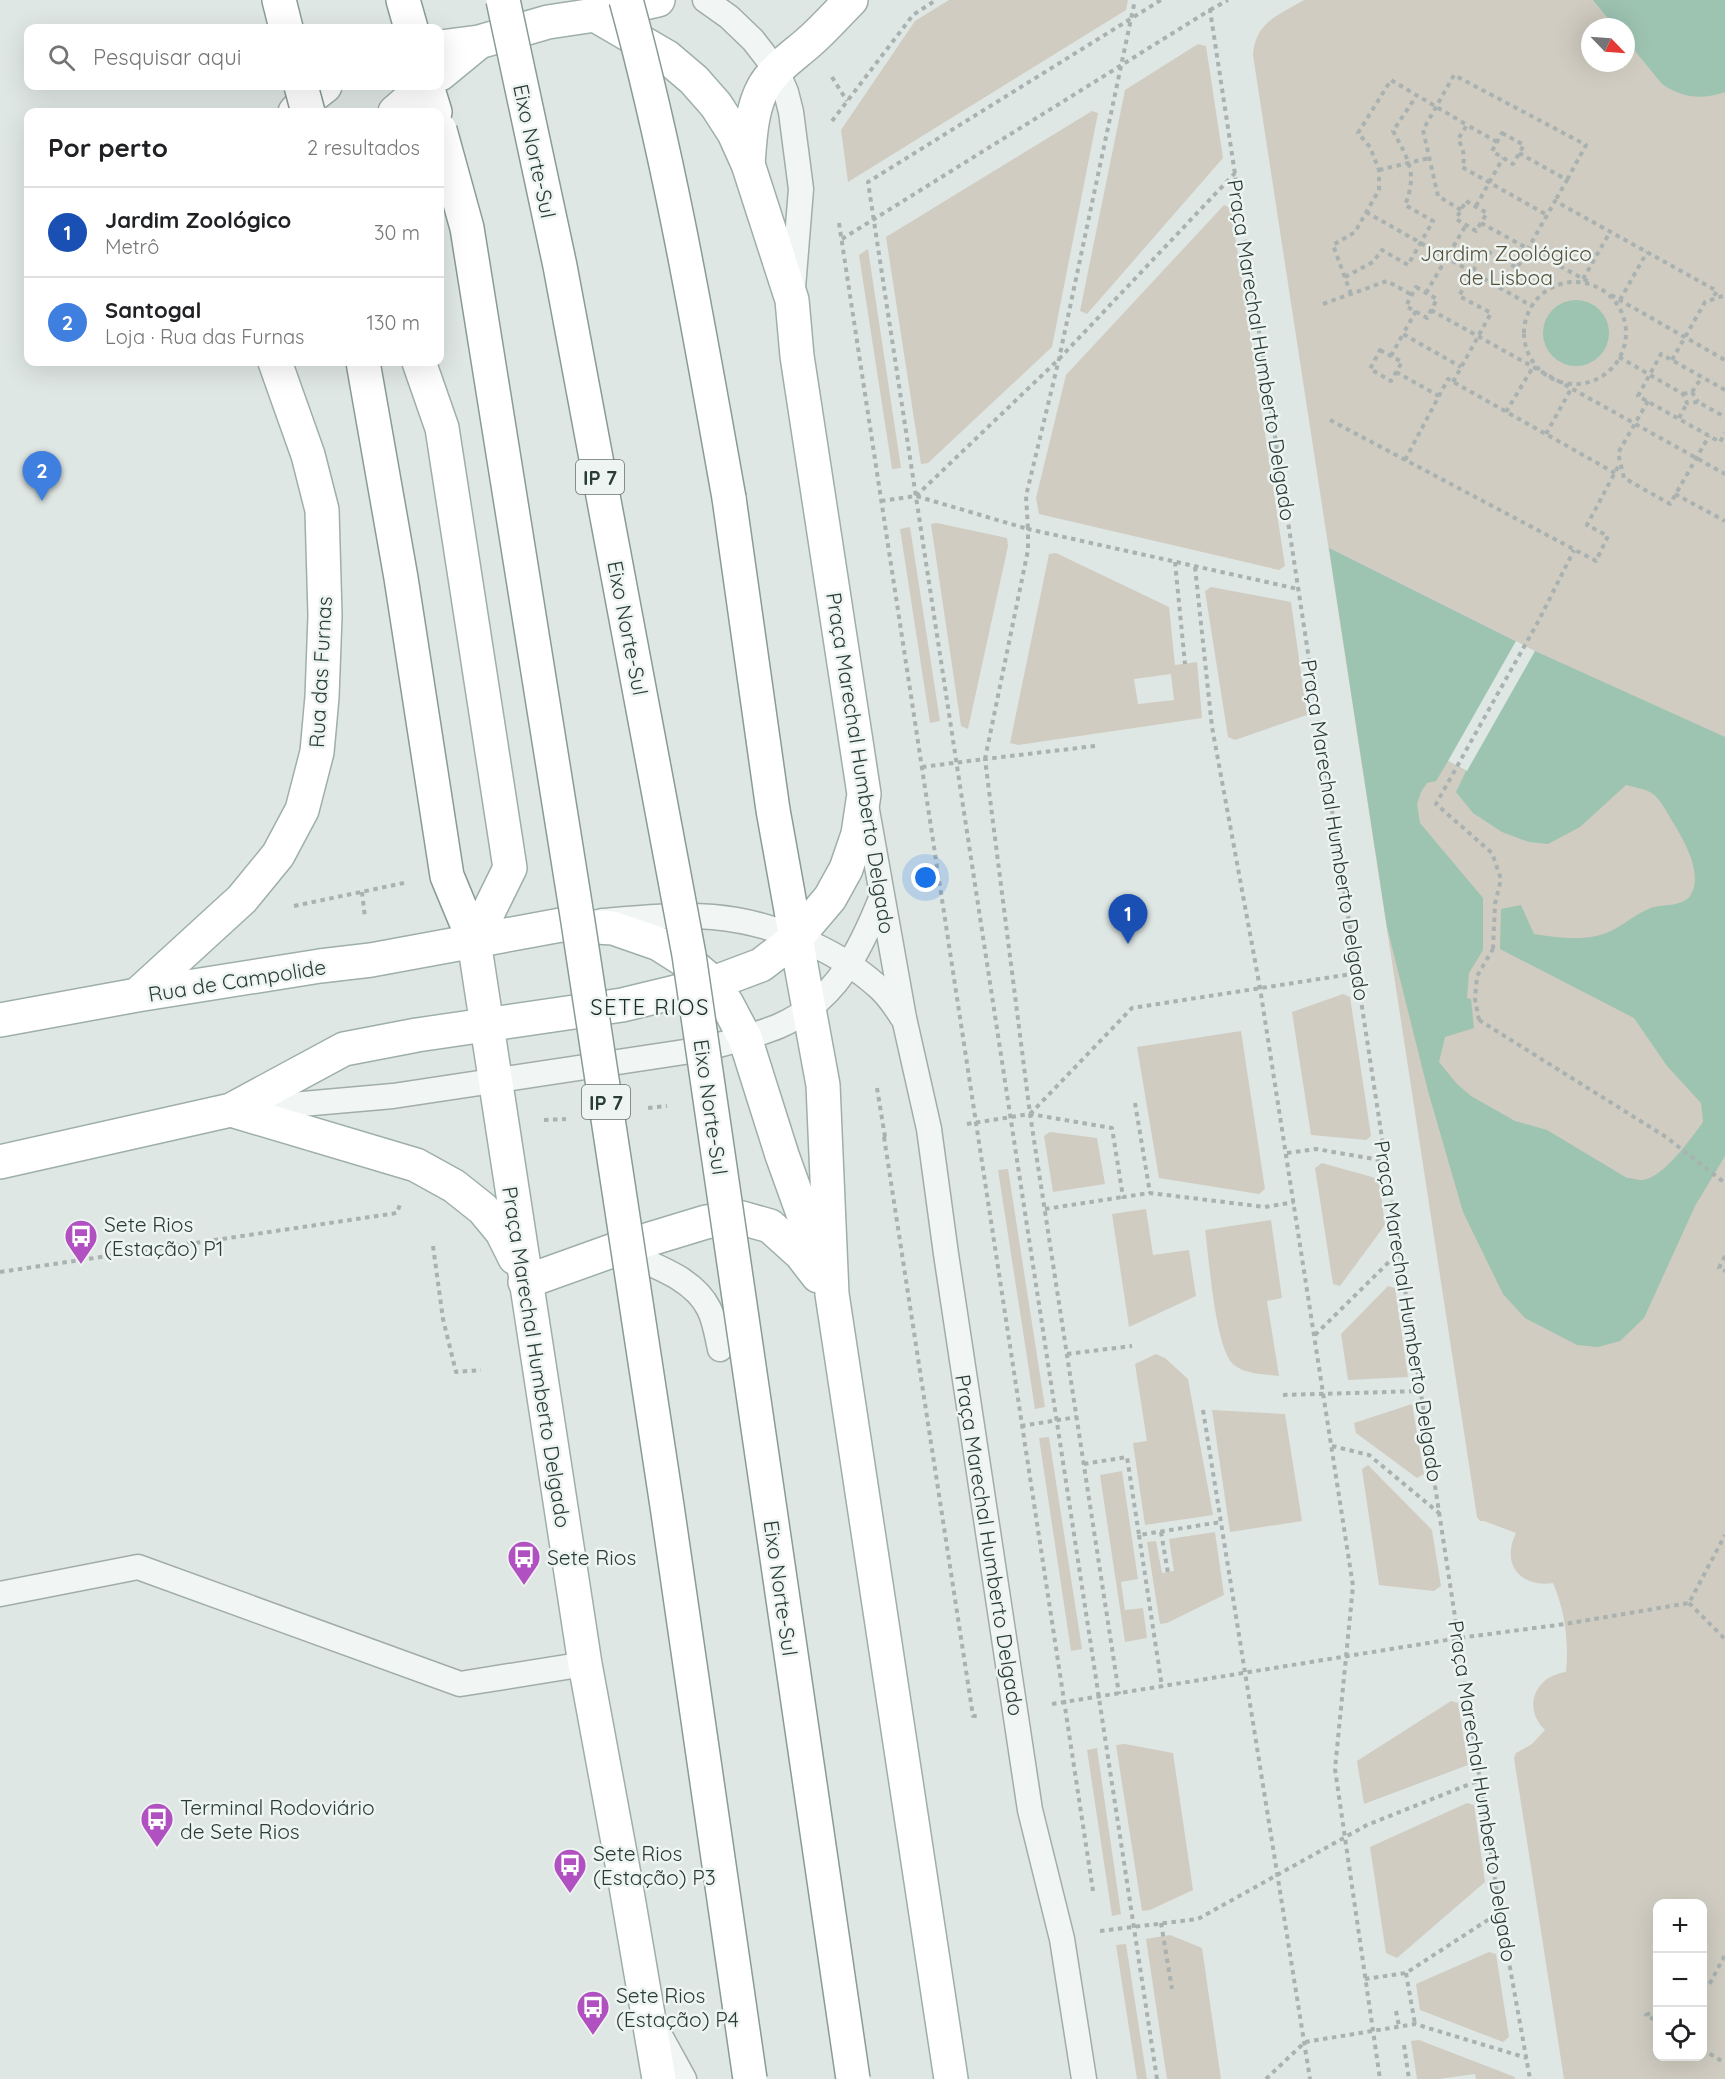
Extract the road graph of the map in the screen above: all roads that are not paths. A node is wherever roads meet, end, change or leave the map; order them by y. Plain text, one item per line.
1 (279, 0) edge
2 (403, 0) edge
3 (503, 0) edge
4 (627, 0) edge
5 (658, 0) edge
6 (705, 0) edge
7 (851, 0) edge
8 (595, 15) junction
9 (285, 24) edge
10 (410, 24) edge
11 (479, 42) junction
12 (444, 46) edge
13 (444, 71) edge
14 (777, 71) junction
15 (302, 90) edge
16 (320, 90) edge
17 (421, 90) edge
18 (427, 90) edge
19 (298, 108) edge
20 (307, 108) edge
21 (400, 108) edge
22 (434, 108) edge
23 (444, 145) edge
24 (748, 164) junction
25 (792, 300) junction
26 (276, 366) edge
27 (364, 366) edge
28 (420, 366) edge
29 (864, 794) junction
30 (882, 896) junction
31 (561, 925) junction
32 (796, 938) junction
33 (474, 941) junction
34 (849, 965) junction
35 (713, 983) junction
36 (137, 995) junction
37 (808, 1010) junction
38 (904, 1018) junction
39 (0, 1020) edge
40 (486, 1025) junction
41 (745, 1038) junction
42 (494, 1081) junction
43 (231, 1110) junction
44 (0, 1162) edge
45 (617, 1250) junction
46 (525, 1282) junction
47 (832, 1294) junction
48 (720, 1349) dead end
49 (0, 1594) edge
50 (585, 1664) junction
51 (650, 2018) junction
52 (659, 2079) edge
53 (684, 2079) edge
54 (750, 2079) edge
55 (853, 2079) edge
56 (951, 2079) edge
57 (1084, 2079) edge

1 - 9 main road
2 - 10 main road
3 - 55 main road, Eixo Norte-Sul / IP 7, bridge
4 - 32 main road, bridge
5 - 8 main road
6 - 14 lane
7 - 14 main road
8 - 11 main road
8 - 24 main road, Praça Marechal Humberto Delgado
11 - 12 main road
11 - 13 main road
14 - 24 main road
14 - 25 lane
15 - 20 main road, bridge
16 - 19 main road
17 - 21 main road
18 - 22 main road
23 - 54 main road, IP 7, bridge
24 - 25 main road, Praça Marechal Humberto Delgado
25 - 29 main road, Praça Marechal Humberto Delgado
26 - 36 main road, Rua das Furnas
27 - 33 main road, Praça Marechal Humberto Delgado
28 - 33 main road
29 - 30 lane, Praça Marechal Humberto Delgado
29 - 32 main road
30 - 34 lane
30 - 38 lane, Praça Marechal Humberto Delgado
31 - 32 lane
31 - 33 main road, Rua de Campolide
31 - 35 main road, Rua de Campolide
32 - 34 lane
32 - 35 main road
32 - 37 main road
33 - 36 main road, Rua de Campolide
33 - 40 main road, Praça Marechal Humberto Delgado
34 - 37 lane
34 - 38 lane
35 - 40 main road
35 - 41 main road, Rua de Campolide
36 - 39 main road, Rua de Campolide
37 - 41 lane
37 - 47 main road
38 - 57 lane, Praça Marechal Humberto Delgado
40 - 42 main road, Praça Marechal Humberto Delgado
40 - 43 main road
41 - 42 lane
41 - 47 main road, Rua de Campolide
42 - 43 lane
42 - 46 main road, Praça Marechal Humberto Delgado
43 - 44 main road
43 - 46 main road
45 - 46 main road
45 - 47 main road
45 - 48 lane
46 - 50 main road, Praça Marechal Humberto Delgado
47 - 56 main road
49 - 50 lane
50 - 51 main road, Praça Marechal Humberto Delgado
51 - 52 main road, Praça Marechal Humberto Delgado
51 - 53 lane

